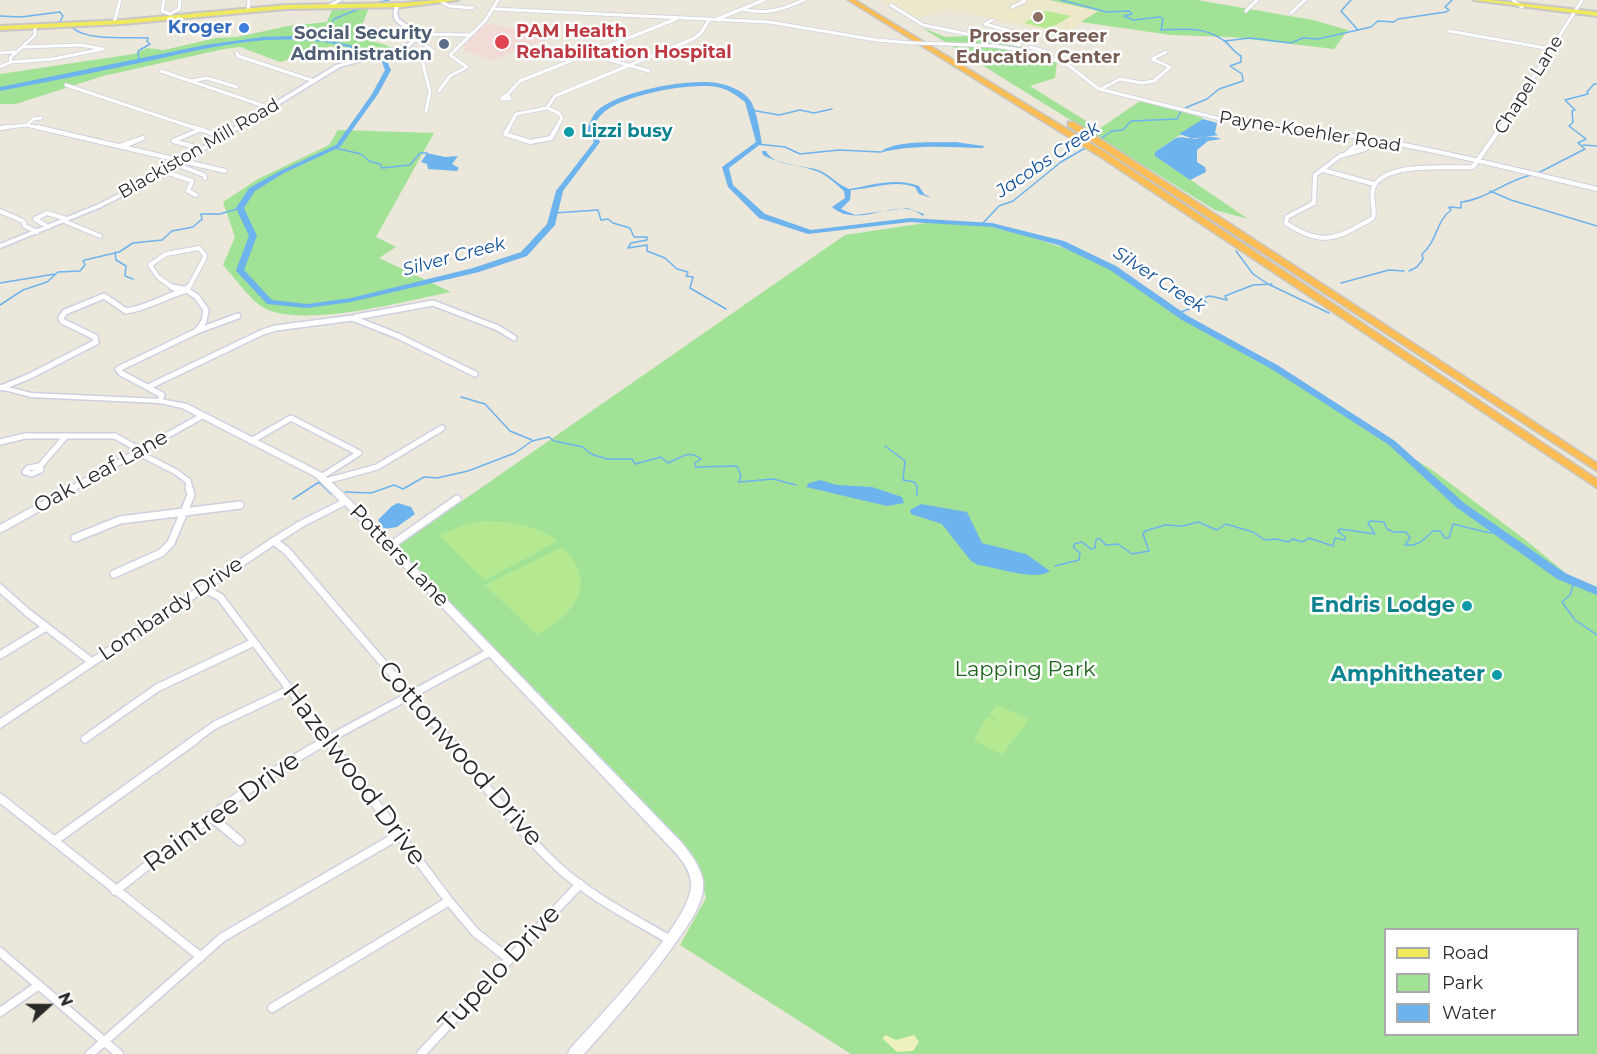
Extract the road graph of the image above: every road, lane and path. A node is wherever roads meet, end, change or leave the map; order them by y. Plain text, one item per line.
1 (120, 0) edge
2 (164, 0) edge
3 (180, 0) edge
4 (249, 0) edge
5 (340, 0) edge
6 (455, 0) edge
7 (498, 0) edge
8 (764, 0) edge
9 (804, 0) edge
10 (849, 0) edge
11 (865, 0) edge
12 (1257, 0) edge
13 (1305, 0) edge
14 (1477, 0) edge
15 (1513, 0) edge
16 (1582, 0) edge
17 (442, 2) junction
18 (399, 3) edge
19 (332, 5) junction
20 (891, 5) dead end
21 (1522, 7) junction
22 (473, 8) dead end
23 (495, 9) junction
24 (741, 9) junction
25 (248, 10) junction
26 (1246, 11) dead end
27 (1575, 12) junction
28 (1291, 13) dead end
29 (1597, 14) edge
30 (170, 16) junction
31 (676, 19) junction
32 (712, 20) junction
33 (992, 20) dead end
34 (114, 23) junction
35 (35, 27) junction
36 (0, 28) edge
37 (1449, 31) dead end
38 (471, 34) junction
39 (414, 37) junction
40 (1002, 42) junction
41 (23, 46) junction
42 (1551, 49) junction
43 (575, 50) dead end
44 (17, 52) junction
45 (1166, 52) dead end
46 (0, 53) edge
47 (237, 53) dead end
48 (589, 54) junction
49 (1045, 56) junction
50 (11, 62) junction
51 (629, 66) junction
52 (0, 67) edge
53 (161, 71) dead end
54 (649, 71) dead end
55 (314, 81) junction
56 (190, 82) junction
57 (66, 85) dead end
58 (237, 87) dead end
59 (428, 88) junction
60 (1101, 89) junction
61 (508, 94) dead end
62 (1038, 105) dead end
63 (270, 108) junction
64 (547, 108) junction
65 (426, 111) dead end
66 (41, 118) dead end
67 (1063, 119) dead end
68 (27, 125) junction
69 (0, 128) edge
70 (200, 130) junction
71 (223, 137) junction
72 (1374, 142) junction
73 (1101, 148) junction
74 (203, 150) junction
75 (185, 160) junction
76 (1478, 161) junction
77 (178, 165) junction
78 (1323, 170) junction
79 (225, 171) dead end
80 (166, 172) junction
81 (205, 178) dead end
82 (1374, 184) junction
83 (1597, 189) edge
84 (196, 195) dead end
85 (0, 211) edge
86 (65, 220) junction
87 (48, 227) junction
88 (37, 232) junction
89 (100, 236) dead end
90 (0, 246) edge
91 (187, 290) junction
92 (238, 316) dead end
93 (352, 318) junction
94 (197, 331) junction
95 (514, 338) dead end
96 (475, 374) dead end
97 (0, 387) edge
98 (148, 387) junction
99 (160, 401) junction
100 (202, 416) junction
101 (441, 428) dead end
102 (66, 436) junction
103 (251, 441) junction
104 (0, 442) edge
105 (139, 451) junction
106 (40, 466) dead end
107 (1597, 468) edge
108 (323, 479) junction
109 (1597, 484) edge
110 (457, 500) dead end
111 (346, 501) junction
112 (240, 506) dead end
113 (184, 513) junction
114 (0, 529) edge
115 (75, 538) dead end
116 (274, 542) junction
117 (390, 546) junction
118 (114, 574) dead end
119 (203, 588) junction
120 (1, 591) edge
121 (46, 627) junction
122 (254, 642) junction
123 (490, 652) junction
124 (0, 655) edge
125 (92, 662) junction
126 (289, 690) junction
127 (411, 695) junction
128 (0, 724) edge
129 (85, 739) dead end
130 (327, 740) junction
131 (0, 798) edge
132 (210, 816) junction
133 (399, 835) junction
134 (240, 841) dead end
135 (54, 842) junction
136 (580, 884) junction
137 (115, 891) junction
138 (449, 901) junction
139 (670, 940) junction
140 (0, 952) edge
141 (201, 957) junction
142 (509, 959) junction
143 (39, 985) junction
144 (272, 1008) dead end
145 (0, 1012) edge
146 (105, 1041) junction
147 (90, 1054) edge
148 (119, 1054) edge
149 (421, 1054) edge
150 (575, 1054) edge

1 - 34 street
2 - 30 street
3 - 30 street
4 - 25 street
5 - 19 main road
6 - 17 main road
7 - 23 street
8 - 24 street
9 - 24 street
10 - 73 highway
11 - 62 highway
12 - 26 street
13 - 28 street
14 - 21 main road
15 - 21 street
16 - 27 street, Chapel Lane
17 - 18 main road
17 - 22 street
18 - 19 main road
18 - 39 main road
19 - 25 main road
20 - 40 street
21 - 27 main road
23 - 31 street, Payne-Koehler Road
23 - 38 street
24 - 32 street
25 - 30 main road
27 - 29 main road
27 - 42 street, Chapel Lane
30 - 34 main road
31 - 32 street, Payne-Koehler Road
31 - 48 street
32 - 49 street, Payne-Koehler Road, bridge
32 - 51 street
33 - 40 street
34 - 35 main road
35 - 36 main road
35 - 41 street
37 - 42 street
38 - 39 street
38 - 59 street
39 - 55 main road, Blackiston Mill Road
39 - 59 street
40 - 49 street
41 - 44 street
41 - 50 street
42 - 76 street, Chapel Lane
43 - 48 street
44 - 46 street
44 - 50 street
45 - 60 street
47 - 55 street
48 - 51 street
48 - 61 street
49 - 60 street, Payne-Koehler Road
50 - 52 street
51 - 54 street
51 - 64 street
53 - 56 street
55 - 63 main road, Blackiston Mill Road
56 - 58 street
56 - 63 street
57 - 70 street
59 - 65 street
60 - 72 street, Payne-Koehler Road
63 - 71 main road, Blackiston Mill Road
64 - 64 street
66 - 68 street
67 - 73 highway
68 - 69 street
68 - 75 street
70 - 71 street
70 - 74 street
71 - 74 main road, Blackiston Mill Road
72 - 76 street, Payne-Koehler Road
72 - 78 street
73 - 107 highway
73 - 109 highway
74 - 75 main road, Blackiston Mill Road
75 - 77 main road, Blackiston Mill Road
75 - 79 street
76 - 82 street, Chapel Lane
76 - 83 street, Payne-Koehler Road
77 - 80 main road, Blackiston Mill Road
77 - 81 street
78 - 82 street
78 - 82 street
80 - 84 street
80 - 86 main road, Blackiston Mill Road
85 - 88 street
86 - 87 main road, Blackiston Mill Road
86 - 87 street
86 - 89 street
87 - 88 main road, Blackiston Mill Road
88 - 90 main road, Blackiston Mill Road
91 - 91 street
91 - 94 street
91 - 97 street
92 - 94 street
93 - 95 street
93 - 96 street
93 - 98 street
94 - 98 street
97 - 99 main road, Potters Lane
98 - 99 street
99 - 100 main road, Potters Lane
100 - 103 main road, Potters Lane
100 - 105 street, Oak Leaf Lane
101 - 108 street
102 - 104 street
102 - 105 street
102 - 106 street
103 - 108 main road, Potters Lane
103 - 108 street
105 - 113 street
105 - 114 street, Oak Leaf Lane
108 - 111 main road, Potters Lane
110 - 117 street
111 - 116 main road, Lombardy Drive
111 - 117 main road, Potters Lane
112 - 113 street
113 - 115 street
113 - 118 street
116 - 119 main road, Lombardy Drive
116 - 127 street, Cottonwood Drive
117 - 123 main road, Potters Lane
119 - 122 street, Hazelwood Drive
119 - 125 main road, Lombardy Drive
120 - 121 street
121 - 124 street
121 - 125 street
122 - 126 street, Hazelwood Drive
122 - 129 street
123 - 127 street, Raintree Drive
123 - 139 main road, Potters Lane
125 - 128 main road, Lombardy Drive
126 - 130 street, Hazelwood Drive
126 - 135 street
127 - 130 street, Raintree Drive
127 - 136 street, Cottonwood Drive
130 - 132 street, Raintree Drive
130 - 133 street, Hazelwood Drive
131 - 135 street
132 - 134 street
132 - 137 street, Raintree Drive
133 - 138 street, Hazelwood Drive
133 - 141 street
135 - 137 street
136 - 139 street, Cottonwood Drive
136 - 142 street, Tupelo Drive
137 - 141 street
138 - 142 street, Hazelwood Drive
138 - 144 street
139 - 150 main road
140 - 143 street
141 - 146 street
142 - 149 street, Tupelo Drive
143 - 145 street
143 - 146 street
146 - 147 street
146 - 148 street

